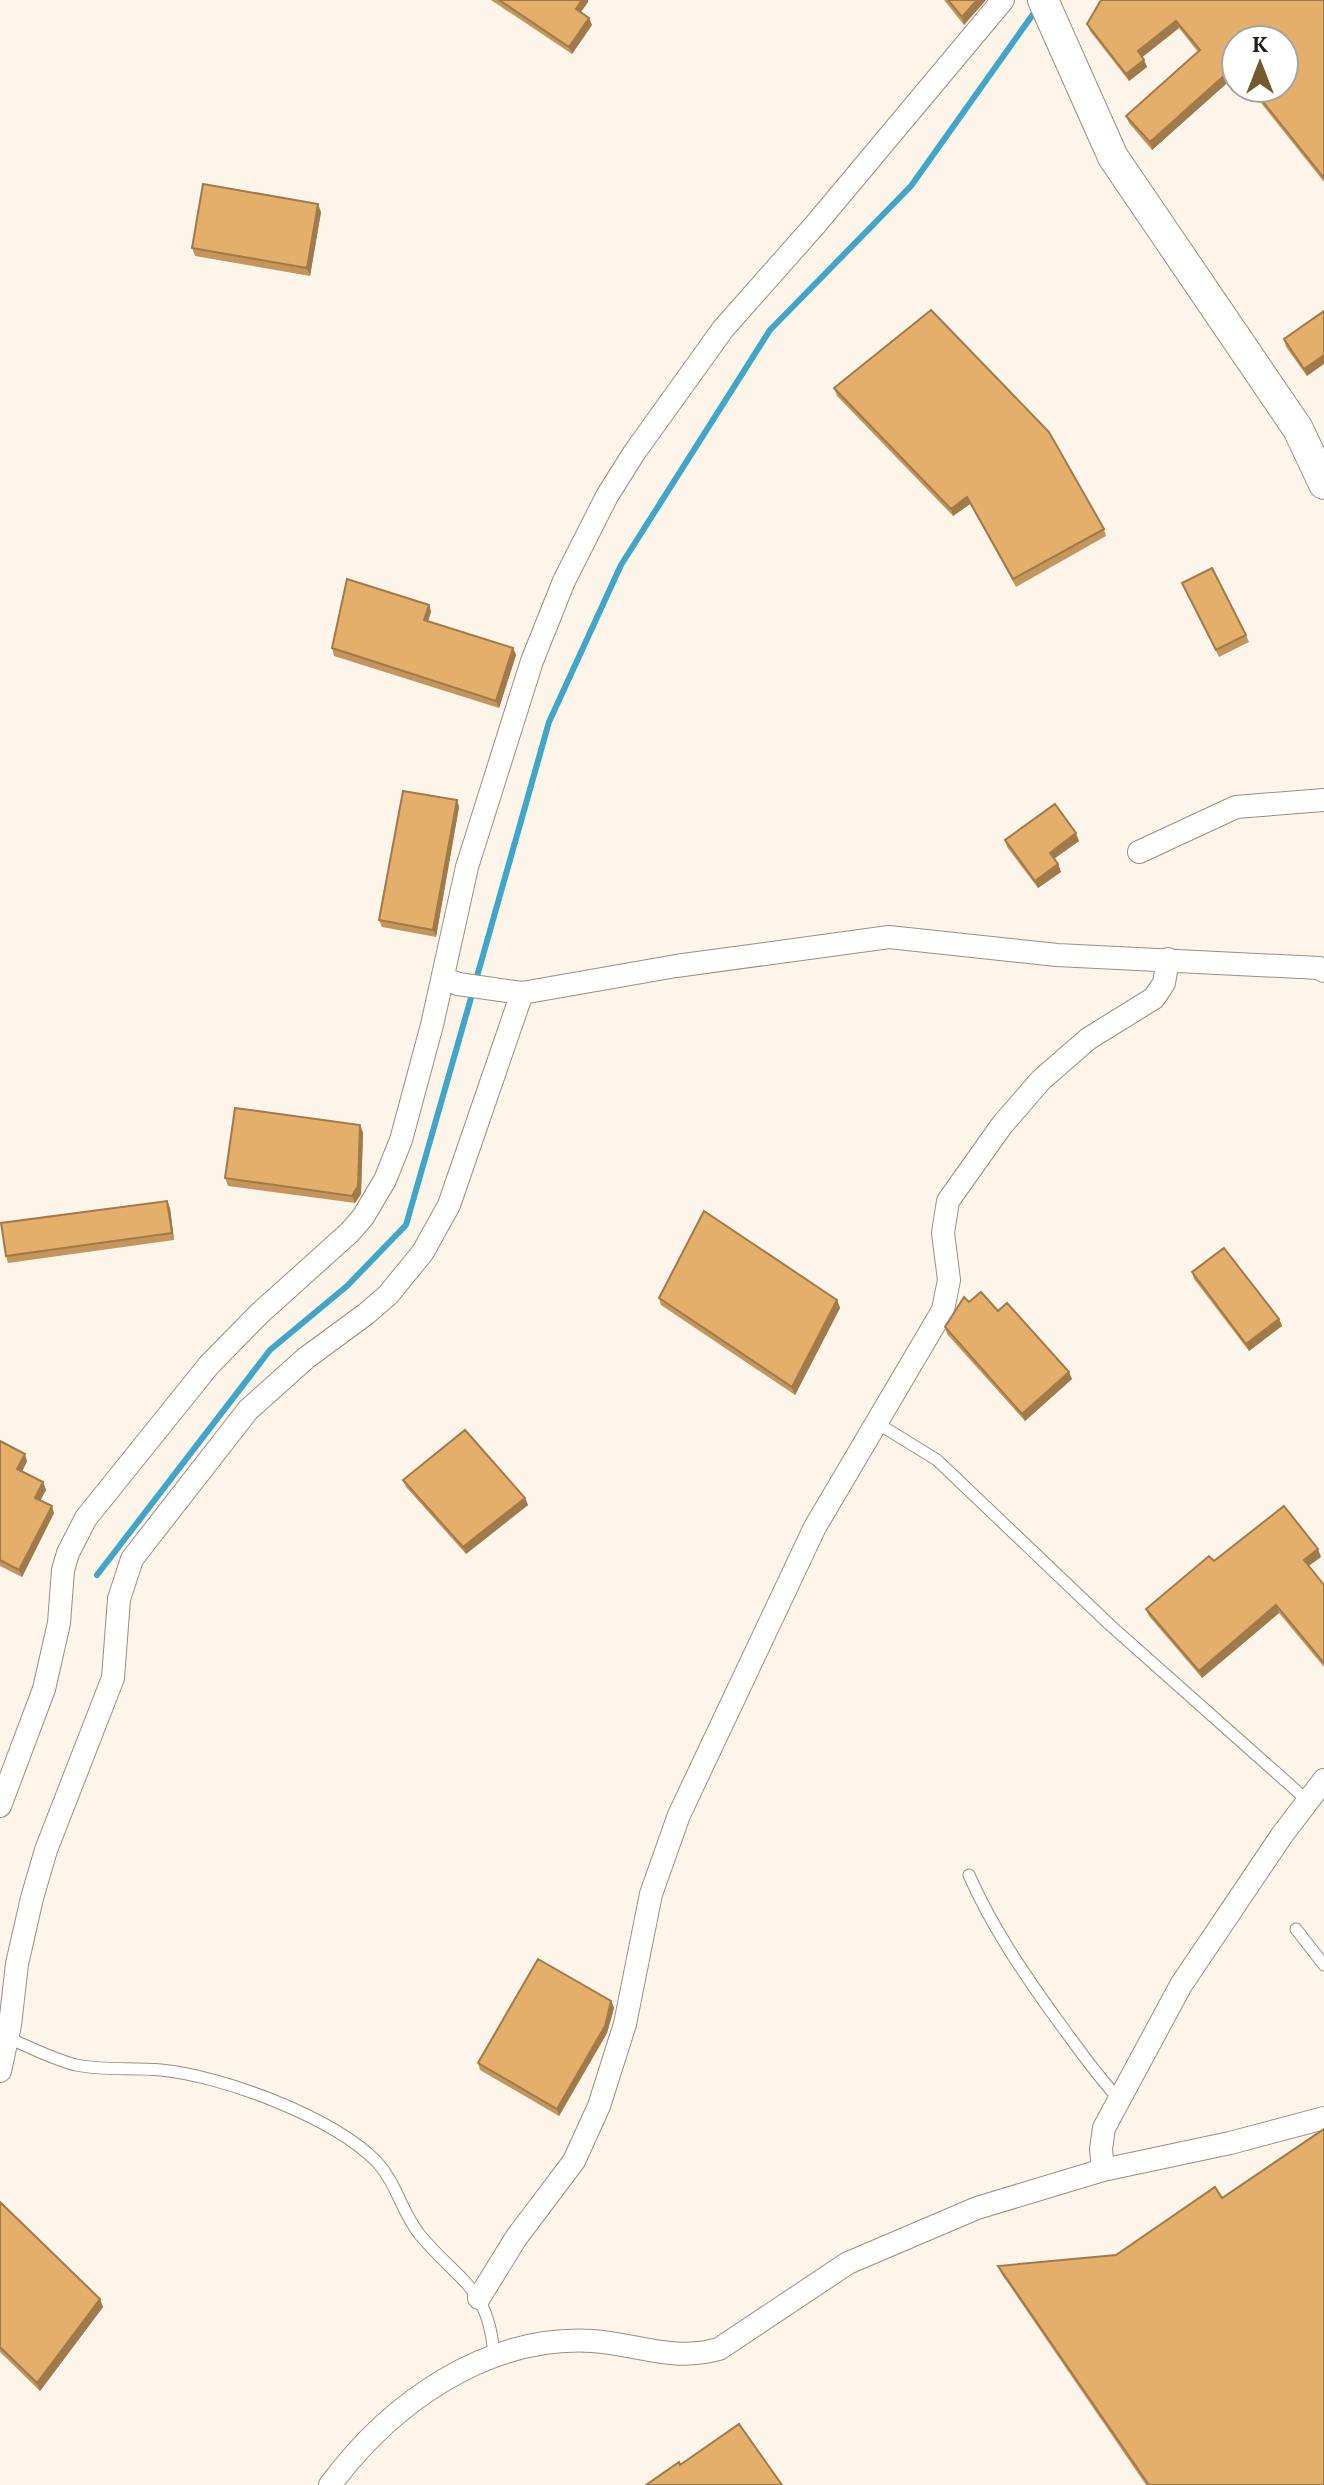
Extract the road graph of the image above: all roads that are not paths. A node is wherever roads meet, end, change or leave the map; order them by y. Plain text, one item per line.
1 (1003, 0) edge
2 (1043, 0) edge
3 (1324, 484) edge
4 (1324, 800) edge
5 (1139, 852) dead end
6 (1168, 959) junction
7 (1324, 971) edge
8 (450, 981) junction
9 (512, 992) junction
10 (877, 1423) junction
11 (1324, 1780) edge
12 (1308, 1801) junction
13 (0, 1806) edge
14 (969, 1875) dead end
15 (1296, 1929) dead end
16 (1324, 1965) edge
17 (8, 2038) junction
18 (0, 2071) edge
19 (1120, 2100) junction
20 (1324, 2118) edge
21 (1103, 2170) junction
22 (479, 2298) junction
23 (494, 2356) junction
24 (330, 2485) edge

1 - 8 street
2 - 3 street
4 - 5 street
6 - 7 street
6 - 9 street
6 - 10 street
8 - 9 street
8 - 13 street
9 - 17 street
10 - 12 lane
10 - 22 street
11 - 12 street
12 - 19 street
14 - 19 lane
15 - 16 lane
17 - 18 street
17 - 22 lane
19 - 21 street
20 - 21 street
21 - 23 street
22 - 23 lane
23 - 24 street

